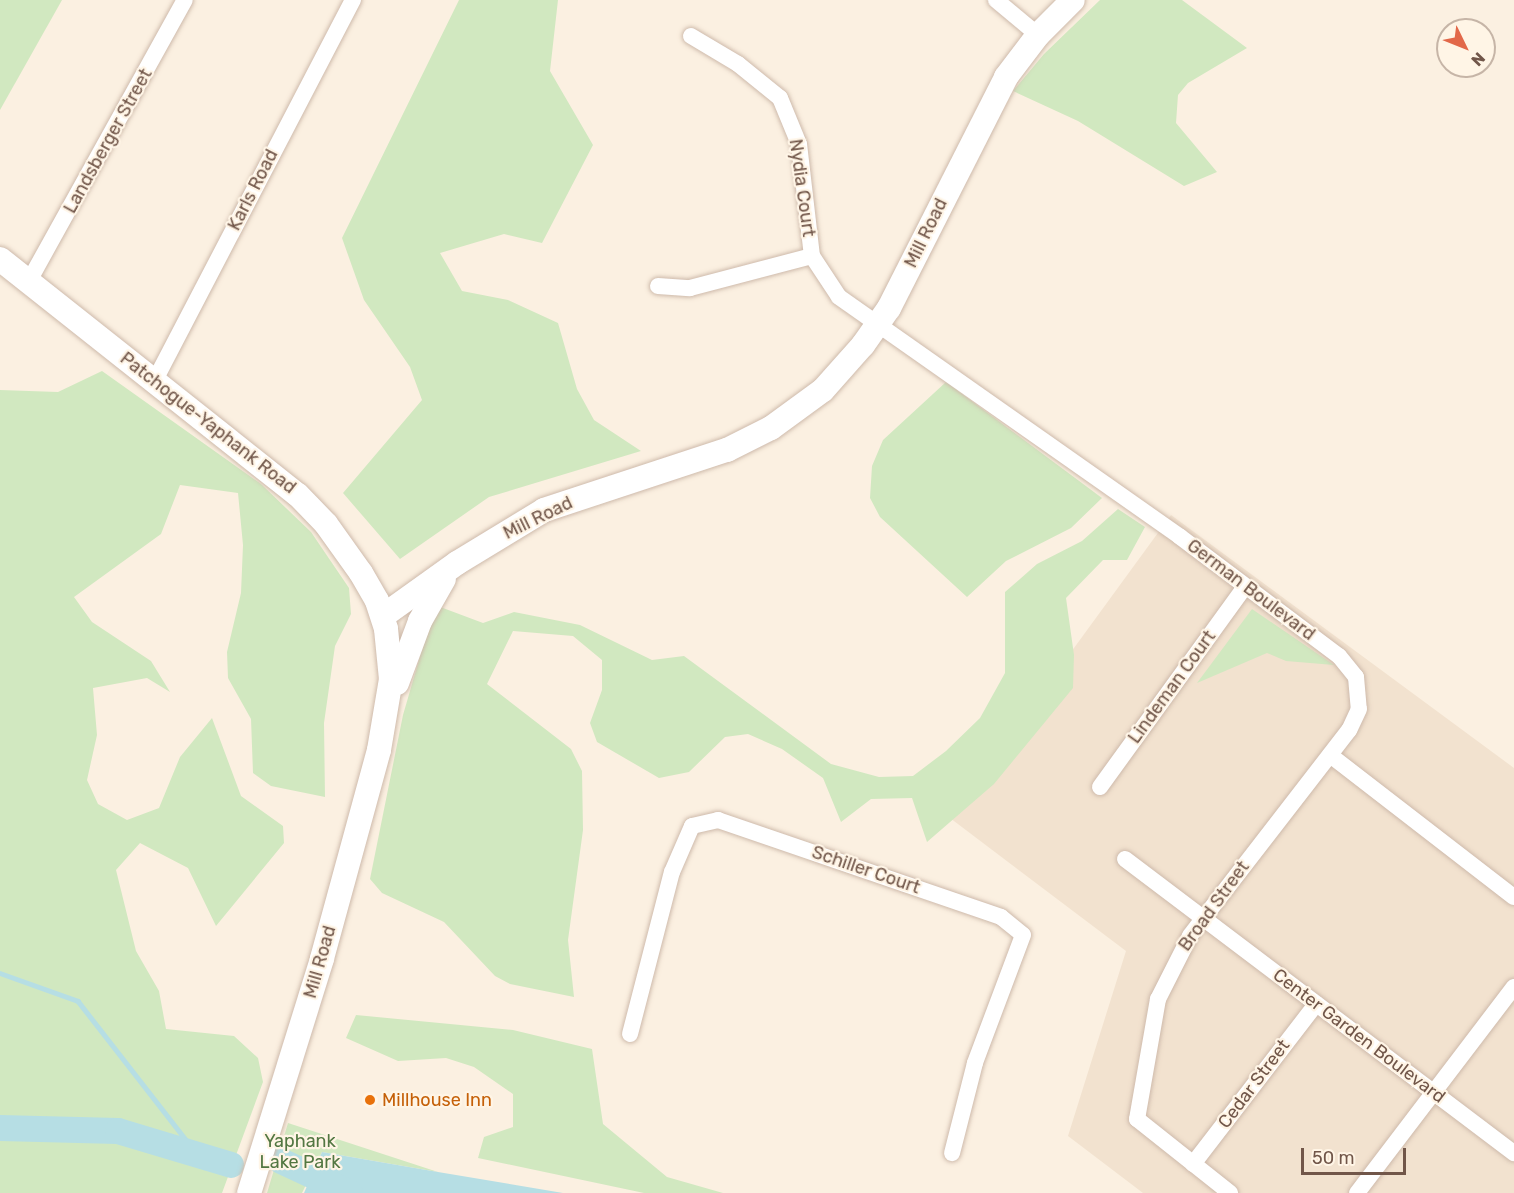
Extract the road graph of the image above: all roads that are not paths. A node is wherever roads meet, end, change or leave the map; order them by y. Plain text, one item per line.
1 (185, 0) edge
2 (353, 0) edge
3 (996, 0) edge
4 (1072, 0) edge
5 (1038, 35) junction
6 (691, 36) dead end
7 (812, 256) junction
8 (0, 259) edge
9 (29, 281) junction
10 (658, 286) dead end
11 (877, 327) junction
12 (154, 381) junction
13 (456, 563) junction
14 (1245, 587) junction
15 (383, 616) junction
16 (389, 701) junction
17 (1330, 755) junction
18 (1100, 787) dead end
19 (1125, 859) dead end
20 (1514, 897) edge
21 (1203, 919) junction
22 (1514, 987) edge
23 (1316, 1004) junction
24 (630, 1034) dead end
25 (1433, 1093) junction
26 (952, 1153) dead end
27 (1514, 1153) edge
28 (1193, 1164) junction
29 (249, 1193) edge
30 (1230, 1193) edge
31 (1357, 1193) edge

1 - 9 street, Landsberger Street
2 - 12 street, Karls Road
3 - 5 street
4 - 5 main road, Mill Road
5 - 11 main road, Mill Road
6 - 7 street, Nydia Court
7 - 10 street
7 - 11 street, Nydia Court
8 - 9 main road, Patchogue-Yaphank Road
9 - 12 main road, Patchogue-Yaphank Road
11 - 13 main road, Mill Road
11 - 14 street, German Boulevard
12 - 15 main road, Patchogue-Yaphank Road
13 - 15 main road, Mill Road
13 - 16 main road
14 - 17 street, German Boulevard
14 - 18 street, Lindeman Court
15 - 16 main road, Mill Road
16 - 29 main road, Mill Road
17 - 20 street
17 - 21 street, Broad Street
19 - 21 street, Center Garden Boulevard
21 - 23 street, Center Garden Boulevard
21 - 28 street, Broad Street
22 - 25 street
23 - 25 street, Center Garden Boulevard
23 - 28 street, Cedar Street
24 - 26 street, Schiller Court
25 - 27 street, Center Garden Boulevard
25 - 31 street
28 - 30 street

